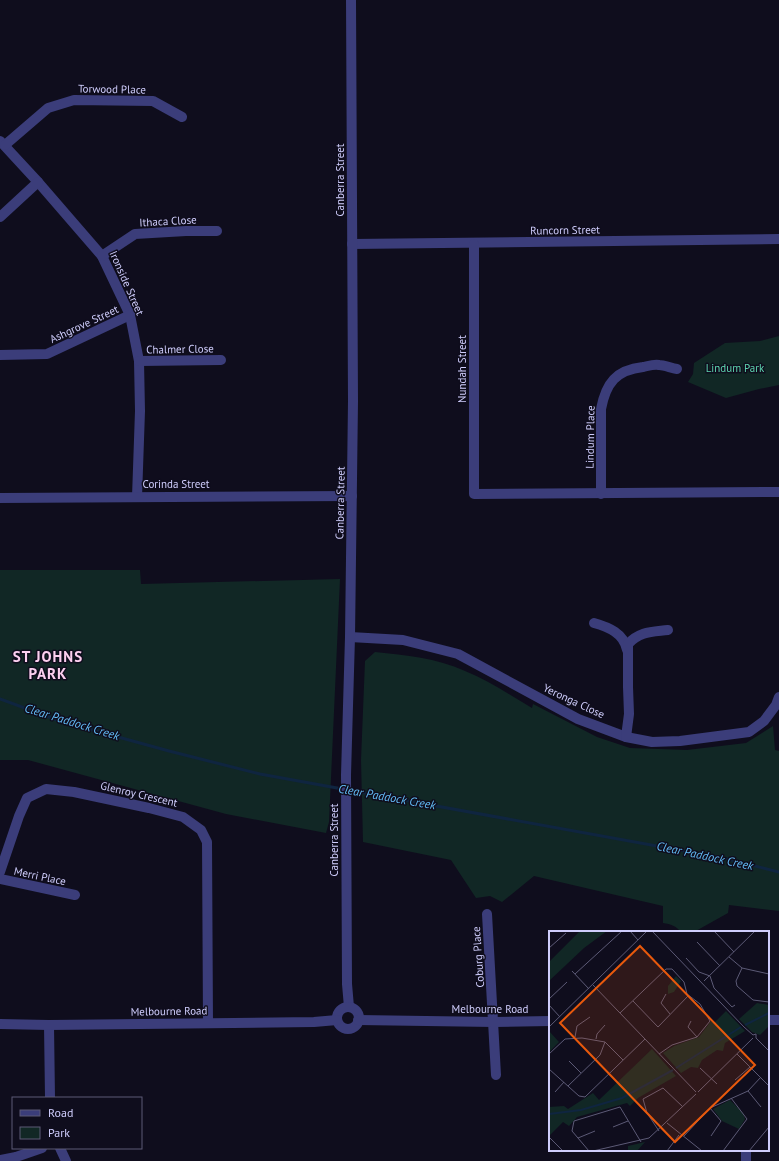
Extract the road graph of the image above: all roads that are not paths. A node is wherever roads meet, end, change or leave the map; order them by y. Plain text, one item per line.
1 (351, 0) edge
2 (182, 117) dead end
3 (2, 144) edge
4 (38, 182) junction
5 (0, 217) edge
6 (218, 231) dead end
7 (779, 239) edge
8 (352, 244) junction
9 (474, 244) junction
10 (102, 256) junction
11 (130, 315) junction
12 (0, 355) edge
13 (221, 360) dead end
14 (139, 361) junction
15 (677, 369) dead end
16 (779, 492) edge
17 (601, 494) junction
18 (137, 496) junction
19 (352, 496) junction
20 (0, 498) edge
21 (594, 624) dead end
22 (668, 630) dead end
23 (350, 637) junction
24 (628, 650) junction
25 (779, 696) edge
26 (626, 737) junction
27 (0, 872) edge
28 (0, 879) edge
29 (75, 895) dead end
30 (487, 914) dead end
31 (349, 1007) junction
32 (337, 1020) junction
33 (358, 1020) junction
34 (549, 1021) edge
35 (494, 1022) junction
36 (208, 1023) junction
37 (0, 1024) edge
38 (49, 1025) junction
39 (496, 1075) dead end
40 (50, 1097) edge
41 (39, 1149) edge
42 (60, 1149) edge
43 (0, 1160) edge
44 (66, 1161) edge

1 - 8 street, Canberra Street
2 - 3 street, Torwood Place
3 - 4 street, Ironside Street
4 - 5 street
4 - 10 street, Ironside Street
6 - 10 street, Ithaca Close
7 - 9 street, Runcorn Street
8 - 9 street, Runcorn Street
8 - 19 street, Canberra Street
9 - 17 street, Nundah Street
10 - 11 street, Ironside Street
11 - 12 street, Ashgrove Street
11 - 14 street, Ironside Street
13 - 14 street, Chalmer Close
14 - 18 street, Ironside Street
15 - 17 street, Lindum Place
16 - 17 street
18 - 19 street, Corinda Street
18 - 20 street, Corinda Street
19 - 23 street, Canberra Street
21 - 24 street
22 - 24 street
23 - 26 street, Yeronga Close
23 - 31 street, Canberra Street
24 - 26 street
25 - 26 street, Yeronga Close
27 - 36 street, Glenroy Crescent
28 - 29 street, Merri Place
30 - 35 street, Coburg Place
31 - 32 street
31 - 33 street
32 - 33 street
32 - 36 street, Melbourne Road
33 - 35 street, Melbourne Road
34 - 35 street, Melbourne Road
35 - 39 street, Coburg Place
36 - 38 street, Melbourne Road
37 - 38 street, Melbourne Road
38 - 40 street
41 - 43 street
42 - 44 street

